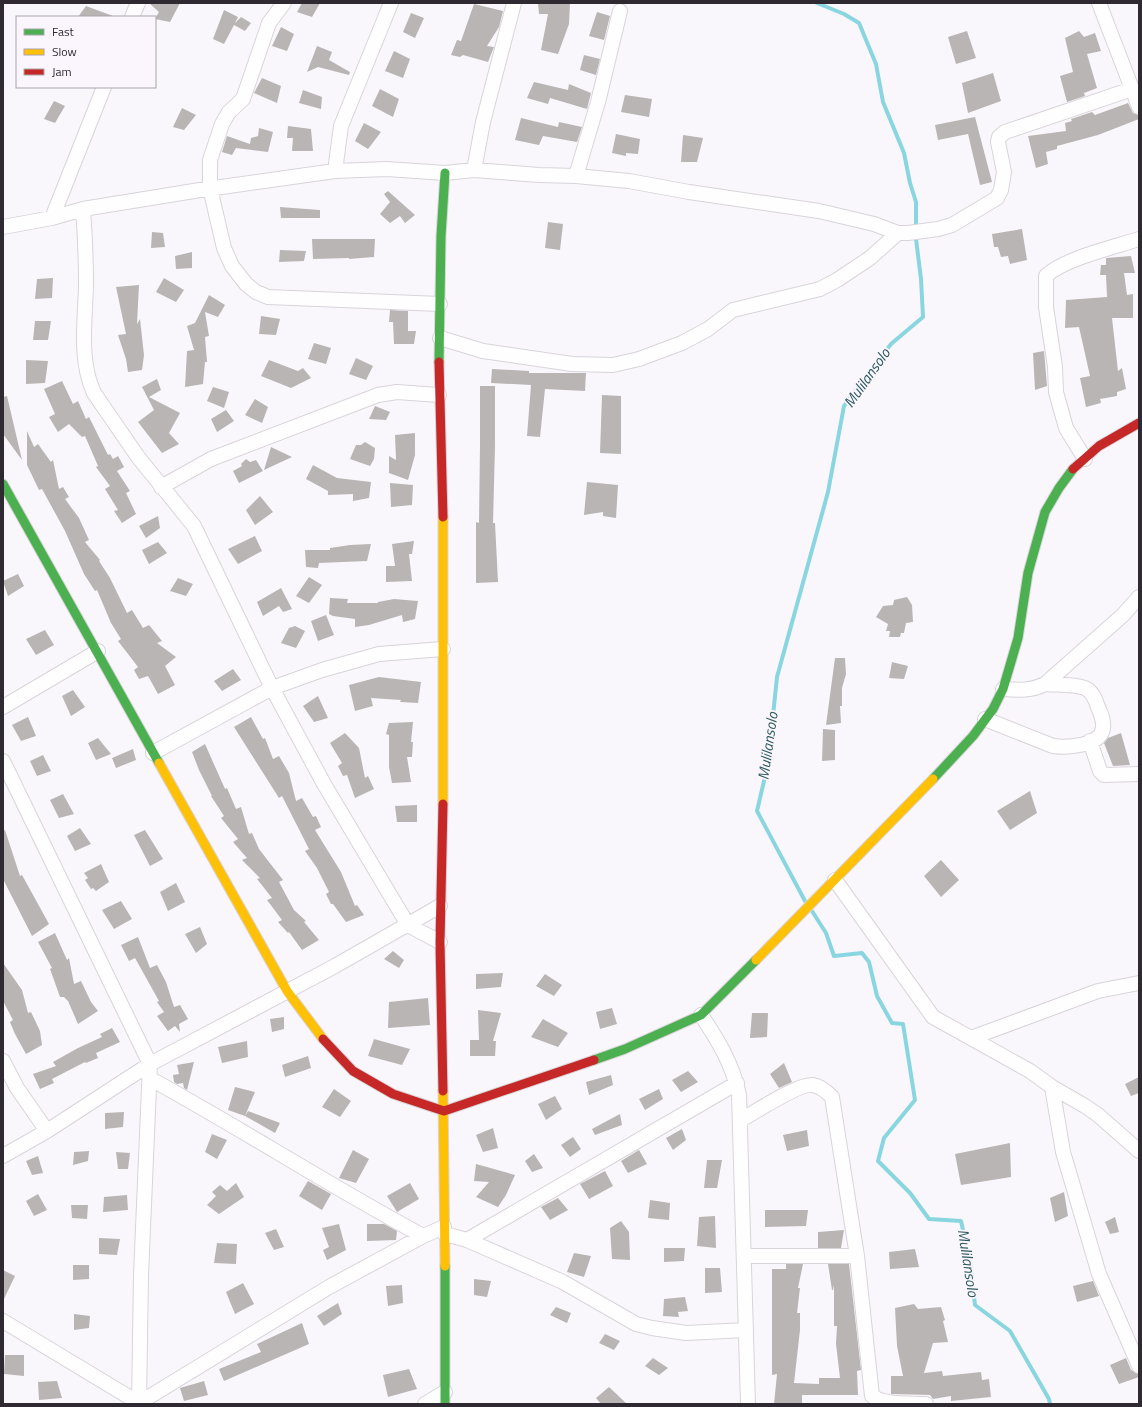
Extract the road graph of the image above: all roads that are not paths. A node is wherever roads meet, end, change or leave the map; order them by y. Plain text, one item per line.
1 (138, 3) edge
2 (284, 3) edge
3 (392, 3) edge
4 (514, 3) edge
5 (1099, 3) edge
6 (620, 10) dead end
7 (132, 16) edge
8 (104, 88) edge
9 (1136, 97) edge
10 (474, 170) junction
11 (335, 171) junction
12 (445, 173) junction
13 (576, 176) junction
14 (210, 188) junction
15 (83, 209) junction
16 (52, 218) junction
17 (3, 227) edge
18 (908, 232) junction
19 (1139, 239) edge
20 (440, 304) junction
21 (440, 338) junction
22 (439, 395) junction
23 (1139, 422) edge
24 (1085, 459) junction
25 (3, 484) edge
26 (161, 487) junction
27 (1139, 597) edge
28 (443, 649) junction
29 (98, 652) junction
30 (1045, 684) junction
31 (272, 688) junction
32 (1003, 689) junction
33 (3, 707) edge
34 (985, 719) junction
35 (1090, 741) junction
36 (154, 753) junction
37 (3, 761) edge
38 (1139, 774) edge
39 (835, 880) junction
40 (440, 906) junction
41 (408, 925) junction
42 (440, 942) junction
43 (1139, 983) edge
44 (287, 991) junction
45 (701, 1015) junction
46 (971, 1038) junction
47 (3, 1061) edge
48 (150, 1064) junction
49 (149, 1078) junction
50 (737, 1083) junction
51 (1052, 1088) junction
52 (444, 1111) junction
53 (741, 1120) junction
54 (47, 1131) junction
55 (1139, 1151) edge
56 (3, 1156) edge
57 (445, 1230) junction
58 (423, 1236) junction
59 (467, 1240) junction
60 (744, 1256) junction
61 (857, 1256) junction
62 (3, 1321) edge
63 (746, 1330) junction
64 (1139, 1366) edge
65 (445, 1398) edge
66 (139, 1404) edge
67 (425, 1404) edge
68 (748, 1404) edge
69 (926, 1404) edge

1 - 7 street
2 - 14 street
3 - 11 street
4 - 10 street
5 - 9 street
6 - 13 street
8 - 16 street
9 - 18 street
10 - 12 street
10 - 13 street
11 - 12 street
11 - 14 street
12 - 20 street
13 - 18 street
14 - 15 street
14 - 20 street
15 - 16 street
15 - 26 street
16 - 17 street
18 - 21 street
19 - 24 street
20 - 21 street
21 - 22 street
22 - 26 street
22 - 28 street
23 - 24 street
24 - 32 street
25 - 29 street
26 - 31 street
27 - 30 street
28 - 31 street
28 - 40 street
29 - 33 street
29 - 36 street
30 - 32 street
30 - 35 street
31 - 36 street
31 - 41 street
32 - 34 street
34 - 35 street
34 - 39 street
35 - 38 street
36 - 44 street
37 - 48 street
39 - 45 street
39 - 46 street
40 - 41 street
40 - 42 street
41 - 42 street
41 - 44 street
42 - 52 street
43 - 46 street
44 - 48 street
44 - 52 street
45 - 50 street
45 - 52 street
46 - 51 street
47 - 54 street
48 - 49 street
48 - 54 street
49 - 58 street
49 - 66 street
50 - 53 street
50 - 59 street
51 - 55 street
51 - 64 street
52 - 57 street
53 - 60 street
53 - 61 street
54 - 56 street
57 - 58 street
57 - 59 street
57 - 65 street
58 - 66 street
59 - 63 street
60 - 61 street
60 - 63 street
61 - 69 street
62 - 66 street
63 - 68 street
65 - 67 street

